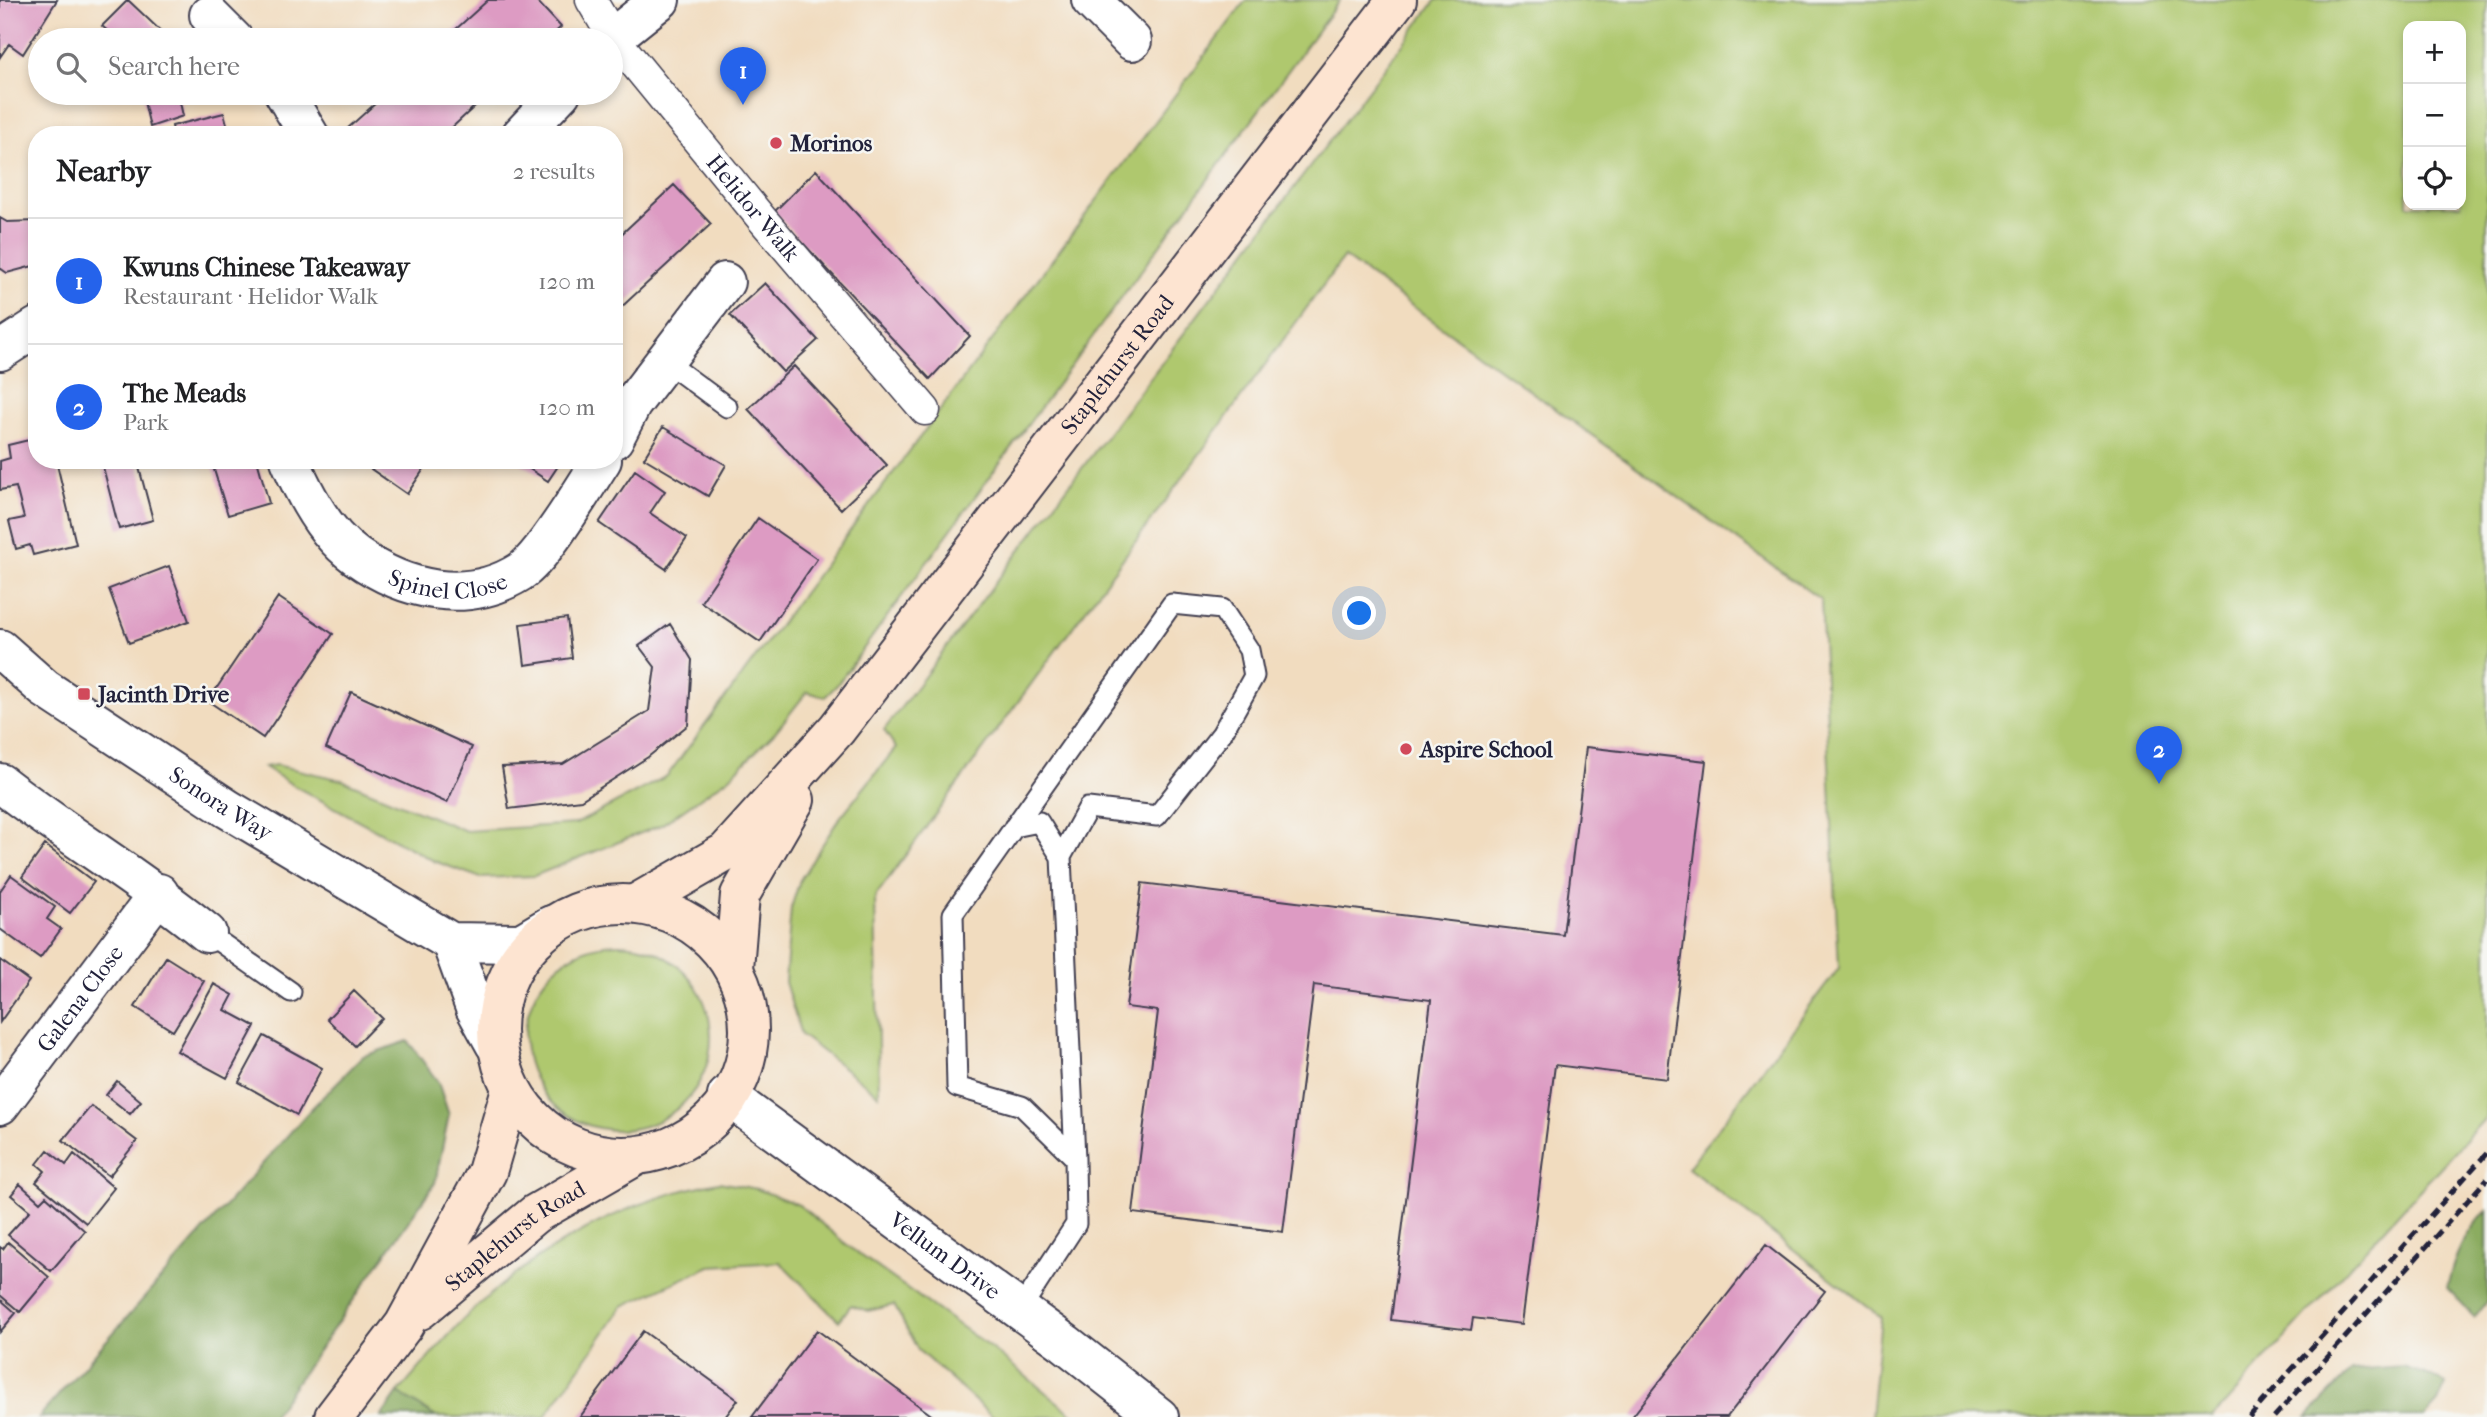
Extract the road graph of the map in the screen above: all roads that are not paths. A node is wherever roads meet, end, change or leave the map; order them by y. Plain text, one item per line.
1 (591, 0) edge
2 (660, 0) edge
3 (1091, 0) edge
4 (1397, 0) edge
5 (606, 28) edge
6 (623, 30) edge
7 (1132, 41) dead end
8 (623, 52) edge
9 (291, 105) edge
10 (550, 105) edge
11 (304, 126) edge
12 (530, 126) edge
13 (725, 282) dead end
14 (0, 318) edge
15 (28, 318) edge
16 (28, 333) edge
17 (0, 351) edge
18 (664, 361) junction
19 (727, 407) dead end
20 (925, 410) dead end
21 (623, 422) edge
22 (294, 469) edge
23 (596, 469) edge
24 (0, 649) edge
25 (837, 729) junction
26 (0, 783) edge
27 (1014, 827) junction
28 (1060, 857) junction
29 (159, 893) junction
30 (637, 903) junction
31 (551, 925) junction
32 (207, 933) joint
33 (451, 942) junction
34 (734, 968) junction
35 (291, 992) dead end
36 (495, 1044) junction
37 (511, 1089) junction
38 (727, 1097) junction
39 (0, 1105) edge
40 (634, 1157) junction
41 (1075, 1158) junction
42 (1020, 1310) junction
43 (404, 1325) junction
44 (334, 1417) edge
45 (1159, 1417) edge

1 - 5 street, Helidor Walk
2 - 6 street
3 - 7 street
4 - 25 main road, Staplehurst Road
8 - 20 street, Helidor Walk
9 - 11 street
10 - 12 street
13 - 18 street
14 - 15 street
16 - 17 street
18 - 19 lane
18 - 21 street
22 - 23 street, Spinel Close
24 - 33 street, Sonora Way
25 - 30 main road, Staplehurst Road
25 - 34 main road, Staplehurst Road
26 - 29 street
27 - 28 lane
27 - 28 lane
27 - 41 lane
28 - 41 lane
29 - 32 street
29 - 39 street, Galena Close
30 - 31 main road
30 - 34 main road
31 - 33 street, Sonora Way
31 - 36 main road
32 - 35 lane
33 - 36 street
34 - 38 main road
36 - 37 main road
37 - 40 main road
37 - 43 main road, Staplehurst Road
38 - 40 main road
38 - 42 street, Vellum Drive
40 - 43 main road, Staplehurst Road
41 - 42 lane
42 - 45 street, Vellum Drive
43 - 44 main road, Staplehurst Road

